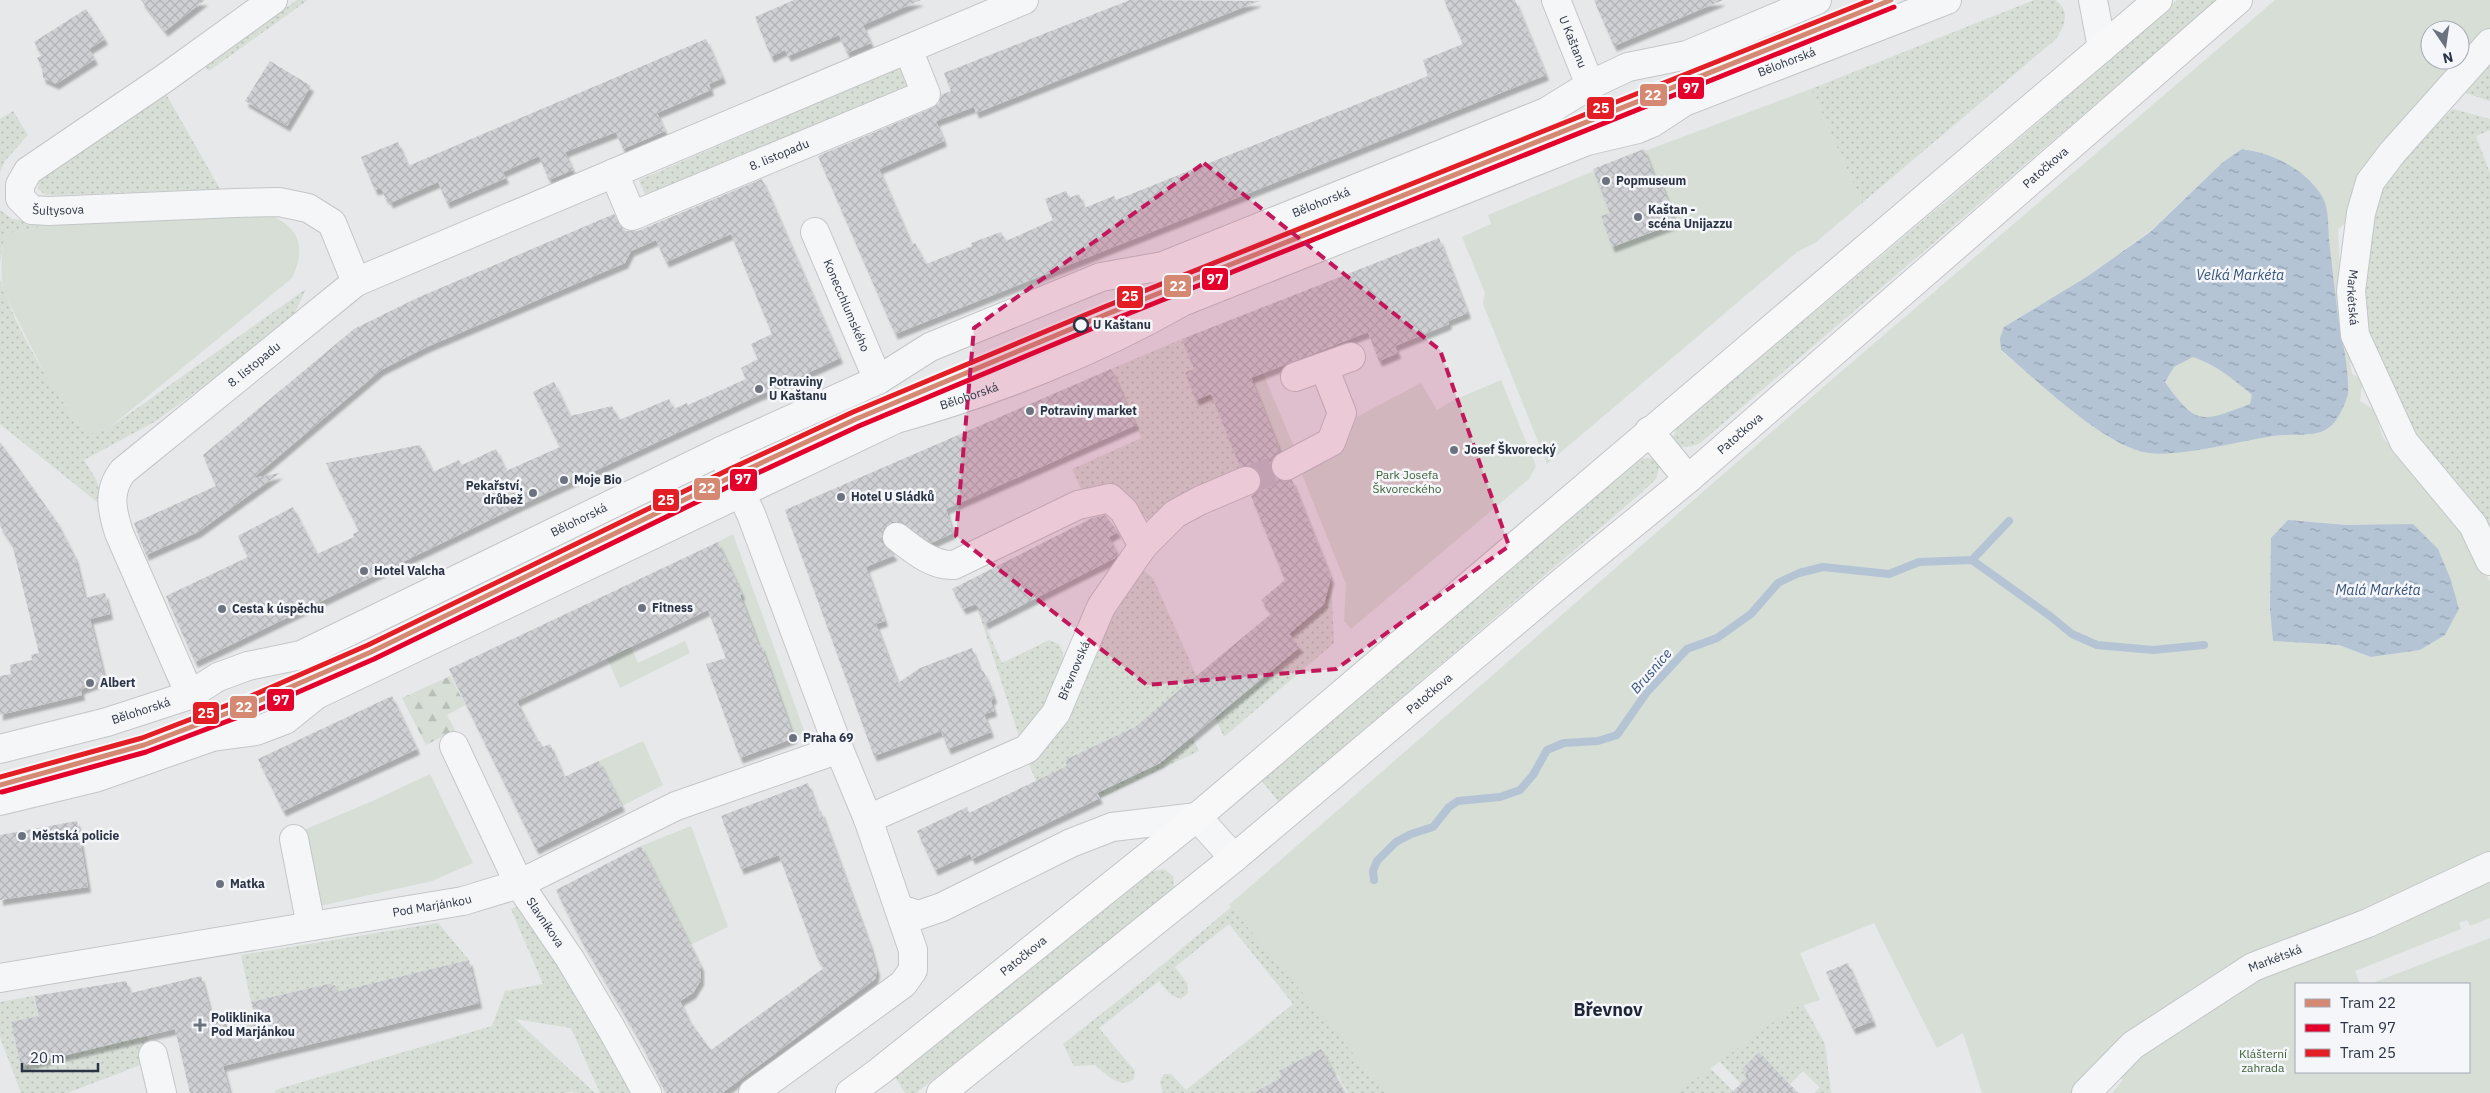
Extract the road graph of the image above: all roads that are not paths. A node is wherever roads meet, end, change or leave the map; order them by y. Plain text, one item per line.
1 (273, 0) edge
2 (1024, 0) edge
3 (1556, 0) edge
4 (1817, 0) edge
5 (1947, 0) edge
6 (2093, 0) edge
7 (2158, 0) edge
8 (2238, 0) edge
9 (2490, 43) edge
10 (2102, 48) junction
11 (908, 49) junction
12 (1590, 85) junction
13 (614, 173) junction
14 (815, 232) dead end
15 (356, 282) junction
16 (1350, 357) dead end
17 (1324, 367) junction
18 (1295, 377) dead end
19 (878, 380) junction
20 (1649, 431) junction
21 (721, 451) junction
22 (1286, 466) tunnel mouth
23 (1688, 479) junction
24 (1246, 481) tunnel mouth
25 (741, 492) junction
26 (898, 537) dead end
27 (1143, 546) junction
28 (2490, 561) edge
29 (190, 695) junction
30 (454, 746) dead end
31 (0, 749) edge
32 (839, 749) junction
33 (0, 801) edge
34 (1197, 817) junction
35 (868, 819) junction
36 (294, 839) dead end
37 (1234, 858) junction
38 (2490, 866) edge
39 (519, 884) junction
40 (900, 909) junction
41 (312, 926) junction
42 (0, 978) edge
43 (153, 1055) dead end
44 (162, 1093) edge
45 (647, 1093) edge
46 (753, 1093) edge
47 (850, 1093) edge
48 (941, 1093) edge
49 (2086, 1093) edge

1 - 15 street, Šultysova
2 - 11 street, 8. listopadu
3 - 12 street, U Kaštanu
4 - 12 street, Bělohorská
5 - 25 street, Bělohorská
6 - 10 street
7 - 10 main road, Patočkova
8 - 23 main road, Patočkova
9 - 28 street, Markétská
10 - 20 main road, Patočkova
11 - 13 street, 8. listopadu
11 - 13 street, 8. listopadu
12 - 19 street, Bělohorská
13 - 15 street, 8. listopadu
14 - 19 street, Konecchlumského
15 - 29 street, 8. listopadu
16 - 17 street
17 - 18 street
17 - 22 street
19 - 21 street, Bělohorská
20 - 23 main road
20 - 34 main road, Patočkova
21 - 25 street
21 - 29 street, Bělohorská
23 - 37 main road, Patočkova
24 - 27 street, Břevnovská
25 - 32 street
25 - 33 street, Bělohorská
26 - 27 street
27 - 35 street, Břevnovská
29 - 31 street, Bělohorská
30 - 39 street, Slavníkova
32 - 35 street
32 - 39 street, Pod Marjánkou
34 - 37 street
34 - 40 street
34 - 47 main road, Patočkova
35 - 40 street
36 - 41 street
37 - 48 main road, Patočkova
38 - 49 street, Markétská
39 - 41 street, Pod Marjánkou
39 - 45 street, Slavníkova
40 - 46 street
41 - 42 street, Pod Marjánkou
43 - 44 street

